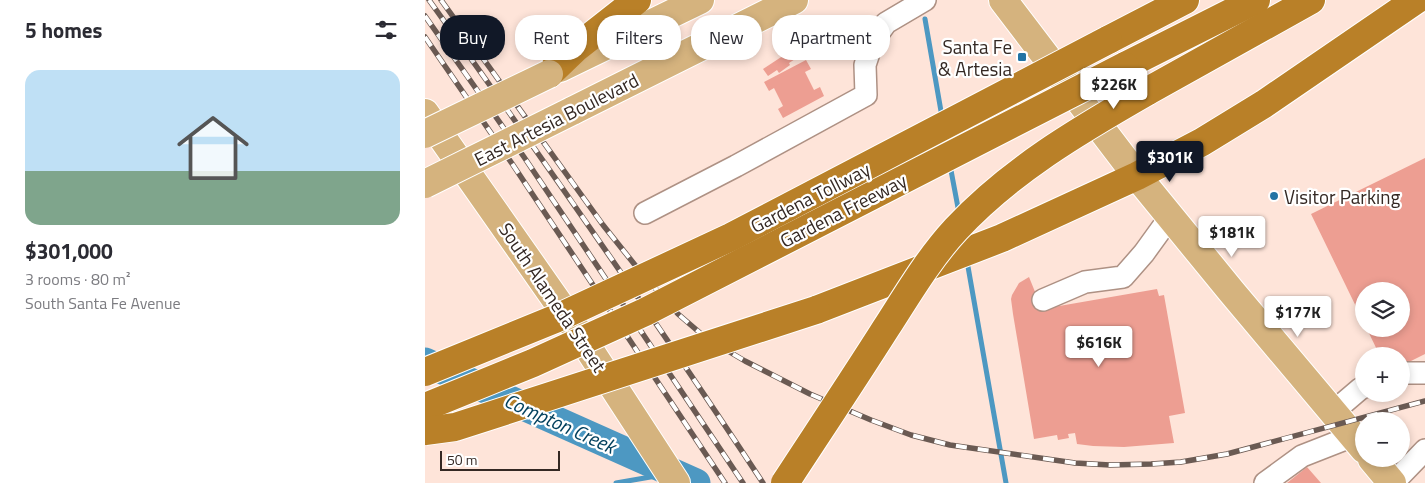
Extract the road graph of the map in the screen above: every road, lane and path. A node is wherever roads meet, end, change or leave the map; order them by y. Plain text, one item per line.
1 (637, 0) edge
2 (700, 0) edge
3 (794, 0) edge
4 (925, 0) edge
5 (1003, 0) edge
6 (1152, 0) edge
7 (1185, 0) edge
8 (1256, 0) edge
9 (1311, 0) edge
10 (1416, 0) edge
11 (1103, 34) junction
12 (549, 74) junction
13 (425, 114) edge
14 (425, 134) edge
15 (1137, 176) junction
16 (425, 184) edge
17 (645, 213) dead end
18 (1170, 217) junction
19 (1043, 300) dead end
20 (425, 355) edge
21 (425, 372) edge
22 (1355, 393) edge
23 (425, 407) edge
24 (1333, 412) junction
25 (425, 431) edge
26 (1355, 437) edge
27 (1355, 443) edge
28 (1425, 450) edge
29 (1379, 467) edge
30 (677, 483) edge
31 (785, 483) edge
32 (1265, 483) edge
33 (1393, 483) edge

1 - 12 highway
2 - 12 main road
3 - 16 main road, East Artesia Boulevard, bridge
4 - 17 lane
5 - 15 main road
6 - 11 highway
7 - 11 highway, Gardena Tollway
8 - 23 highway, Gardena Freeway, bridge
9 - 31 highway, bridge
10 - 15 highway
11 - 20 highway
11 - 21 highway, Gardena Tollway, bridge
12 - 14 main road, bridge
13 - 30 main road, South Alameda Street, bridge
15 - 18 main road
15 - 25 highway, bridge
18 - 19 lane
18 - 24 main road
22 - 24 lane
24 - 26 main road
27 - 32 lane
28 - 33 lane
29 - 33 main road

